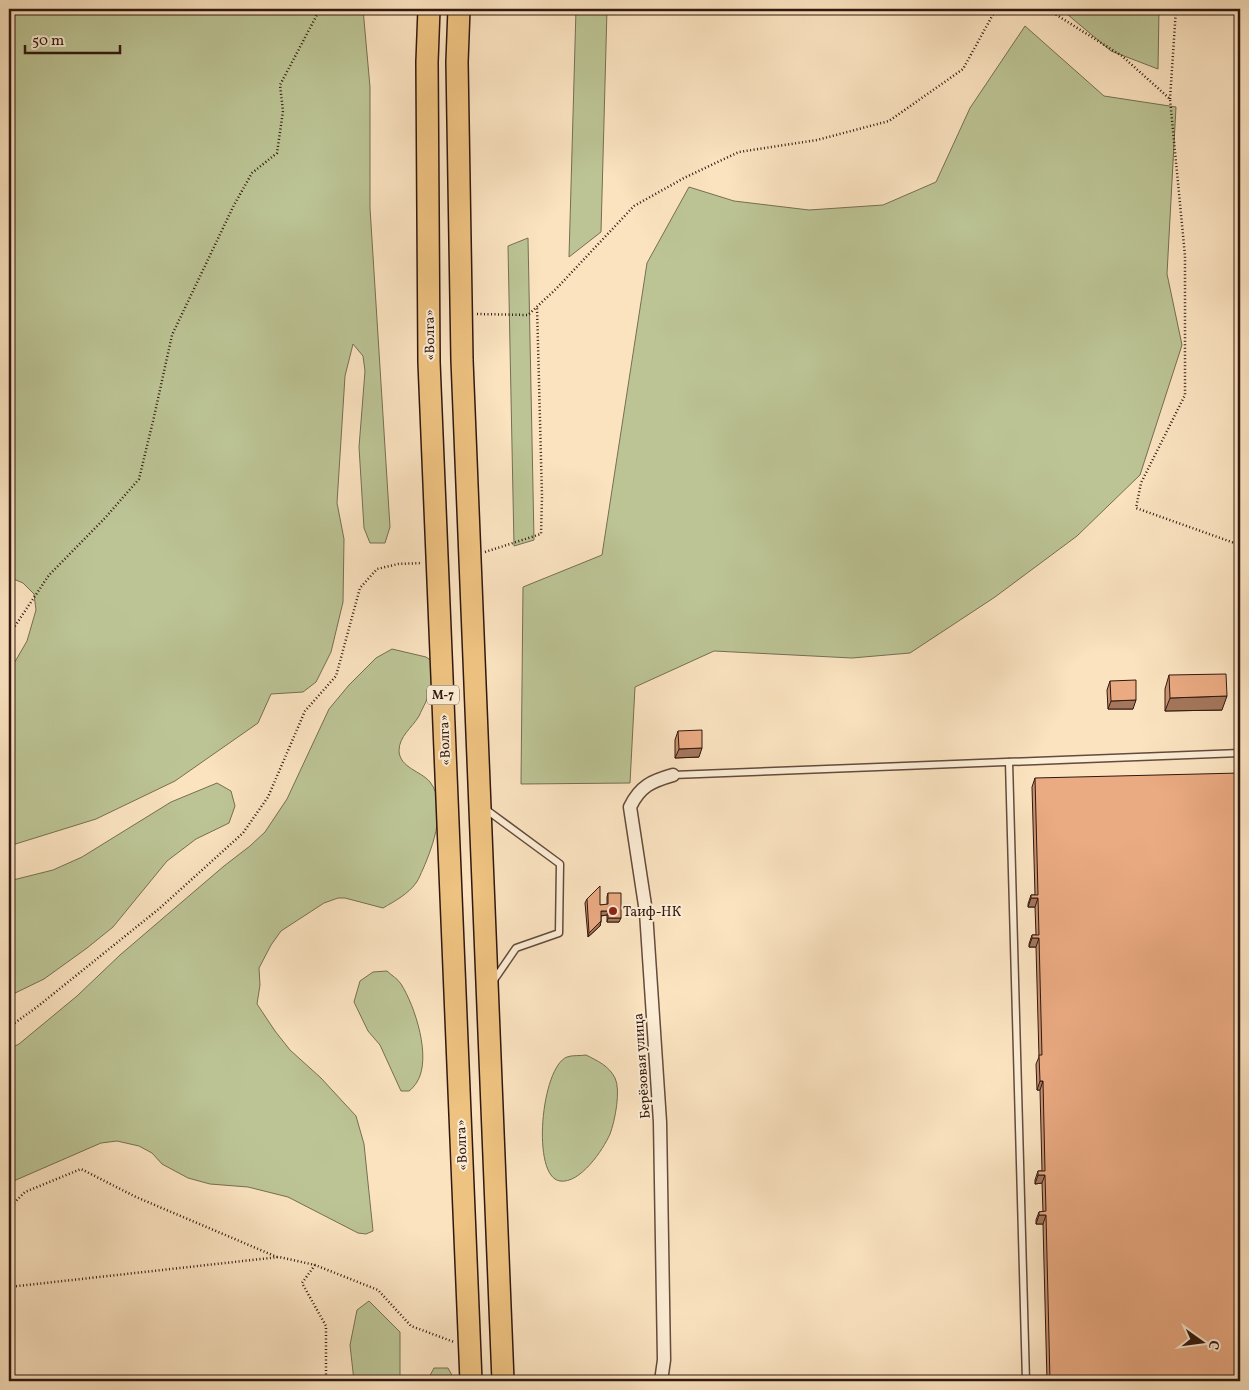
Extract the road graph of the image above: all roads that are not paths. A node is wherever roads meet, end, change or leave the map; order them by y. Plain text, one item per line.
1 (429, 9) edge
2 (459, 9) edge
3 (1240, 753) edge
4 (1009, 762) junction
5 (673, 775) joint
6 (480, 805) junction
7 (487, 989) junction
8 (471, 1381) edge
9 (503, 1381) edge
10 (661, 1381) edge
11 (1026, 1381) edge

1 - 8 highway, «Волга» / М-7
2 - 6 highway, М-7
3 - 4 lane
4 - 5 lane
4 - 11 lane
5 - 10 street, Берёзовая улица
6 - 7 highway, М-7
6 - 7 lane
7 - 9 highway, М-7

